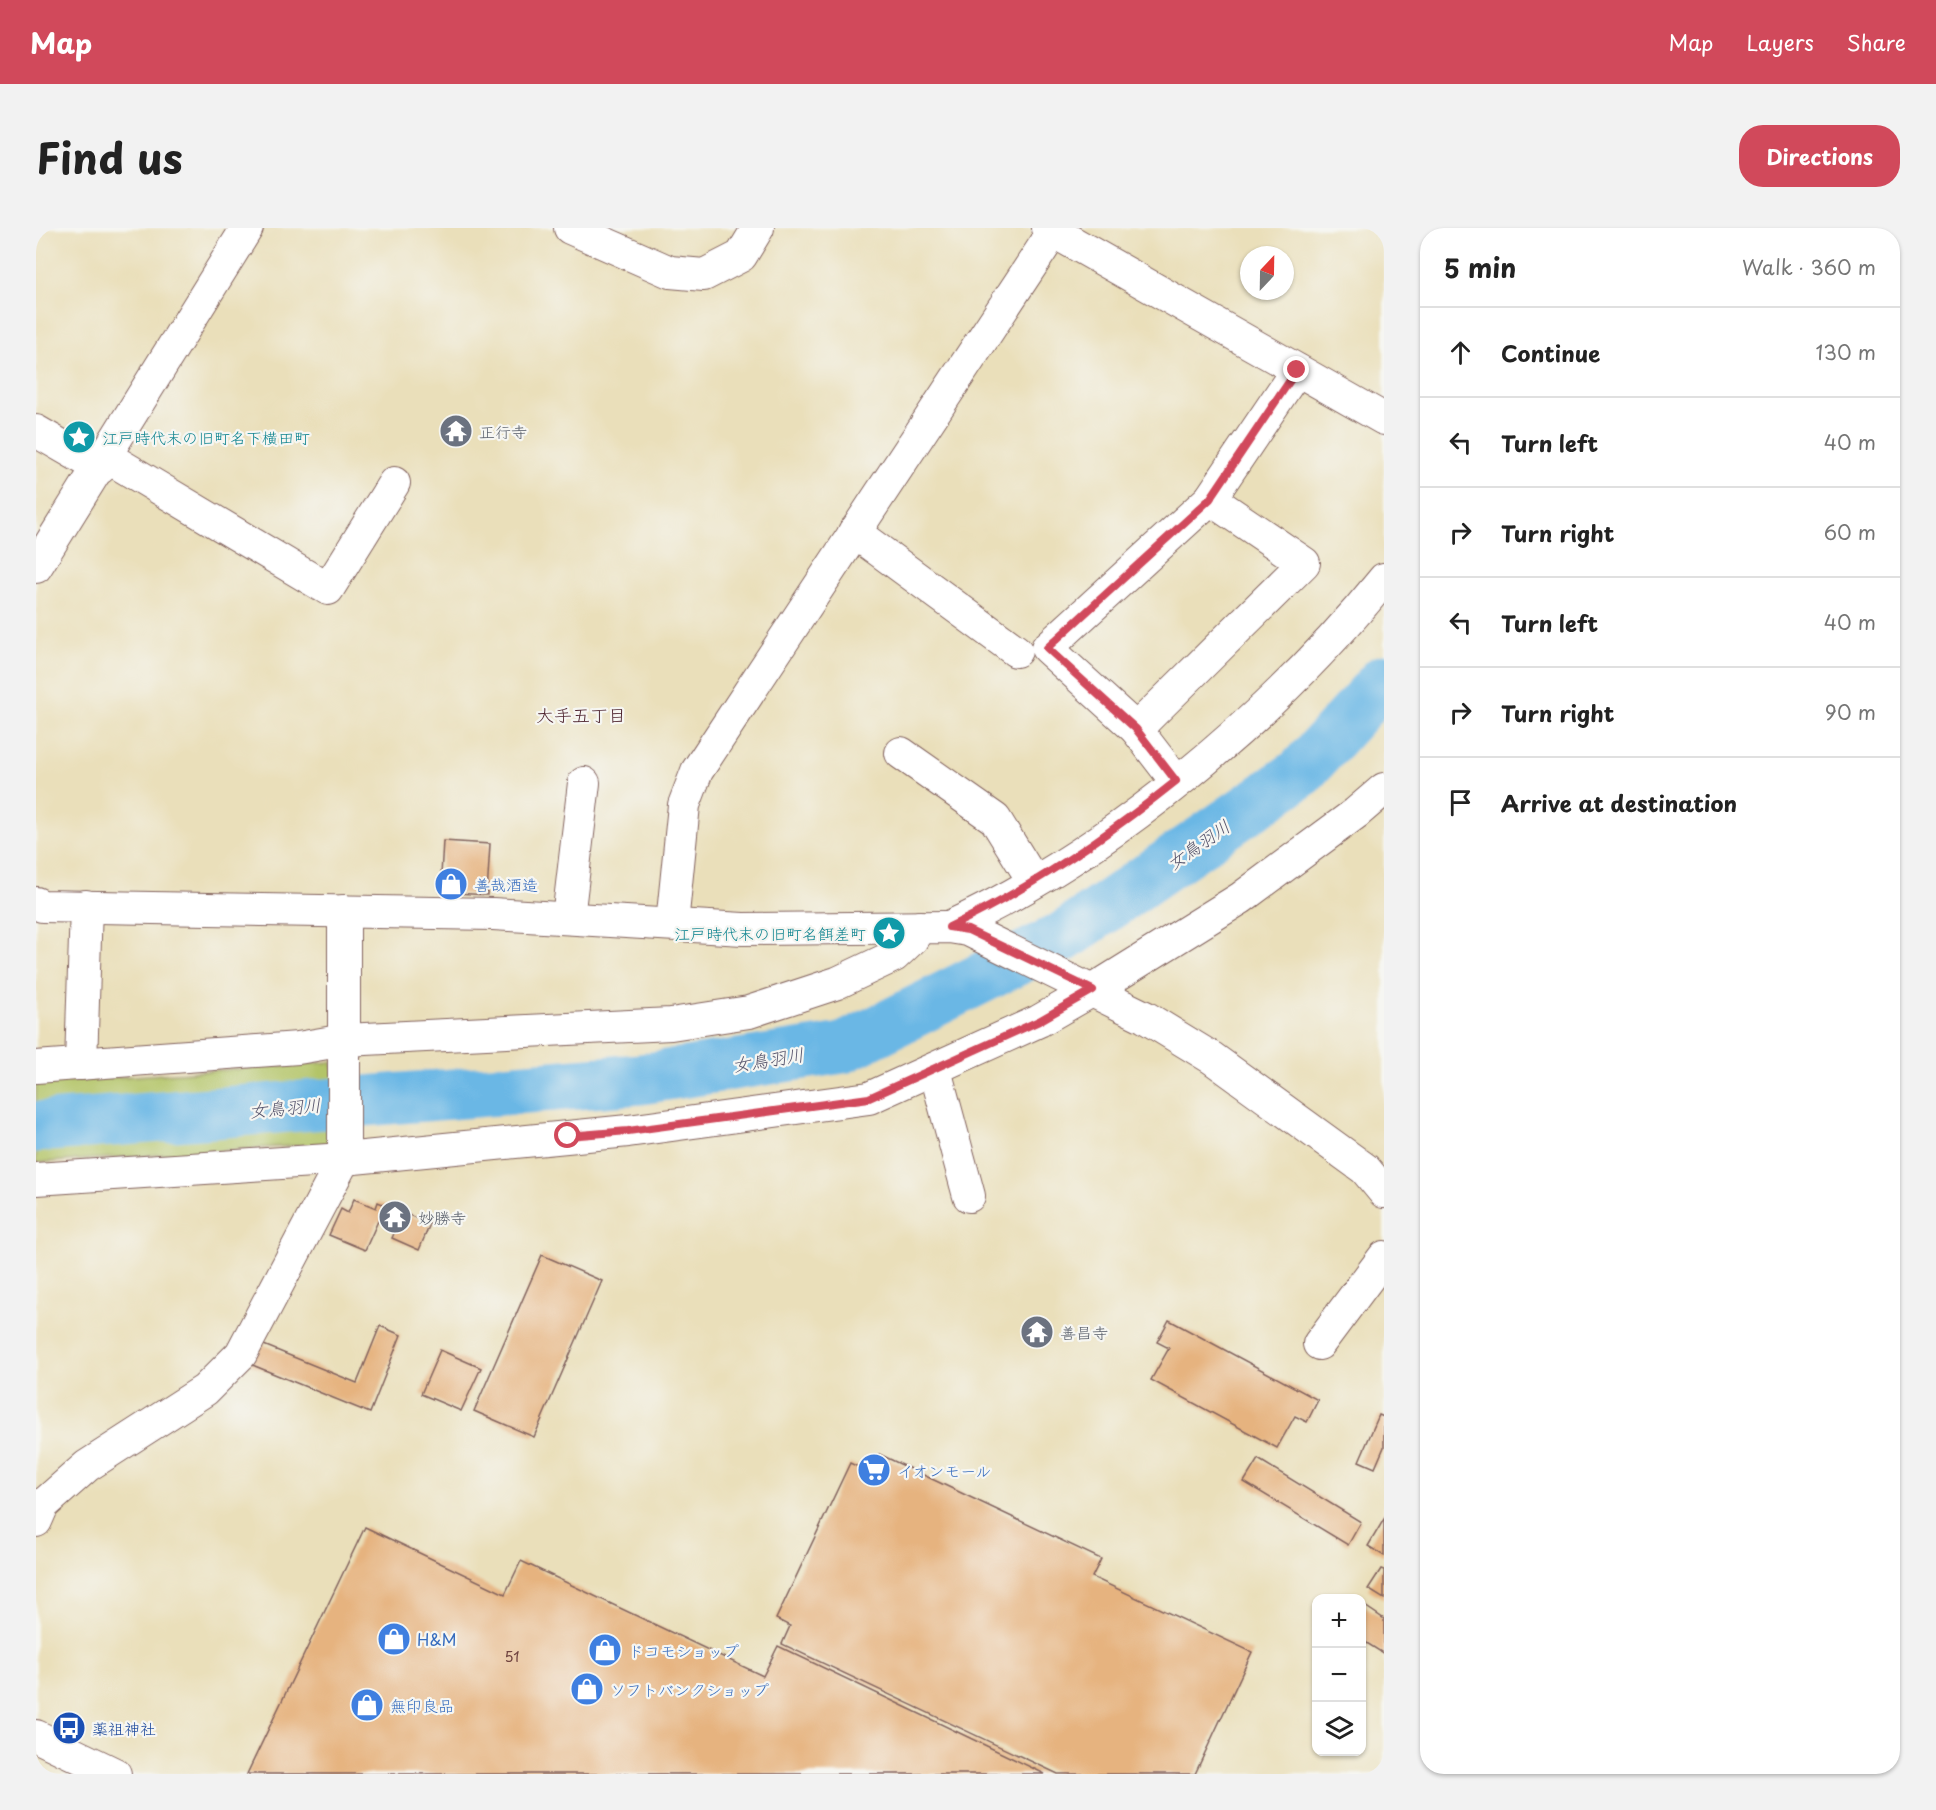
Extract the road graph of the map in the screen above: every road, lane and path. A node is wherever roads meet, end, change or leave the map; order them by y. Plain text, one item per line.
1 (248, 228) edge
2 (570, 228) edge
3 (758, 228) edge
4 (1052, 229) edge
5 (1297, 370) junction
6 (1384, 419) edge
7 (36, 431) edge
8 (103, 462) junction
9 (394, 483) dead end
10 (1210, 499) junction
11 (854, 532) junction
12 (36, 567) edge
13 (1384, 579) edge
14 (1016, 651) dead end
15 (1136, 729) junction
16 (901, 753) dead end
17 (1176, 781) junction
18 (584, 783) dead end
19 (1384, 789) edge
20 (1034, 882) junction
21 (36, 903) edge
22 (86, 906) junction
23 (344, 911) junction
24 (568, 918) junction
25 (672, 924) junction
26 (945, 928) junction
27 (1088, 987) junction
28 (344, 1048) junction
29 (81, 1064) junction
30 (36, 1067) edge
31 (935, 1070) junction
32 (344, 1151) junction
33 (36, 1179) edge
34 (1384, 1192) edge
35 (969, 1196) dead end
36 (1384, 1257) edge
37 (1319, 1344) dead end
38 (36, 1521) edge
39 (36, 1736) edge
40 (115, 1774) edge

1 - 8 street
2 - 3 street
4 - 5 street
4 - 11 street
5 - 6 street
5 - 10 street
7 - 8 street
8 - 9 street
8 - 12 street
10 - 15 street
10 - 15 street
11 - 14 street
11 - 25 street
13 - 17 street
15 - 17 street
16 - 20 street
17 - 20 street
18 - 24 street
19 - 27 street
20 - 26 street
21 - 22 street
22 - 23 street
22 - 29 street
23 - 24 street
23 - 28 street
24 - 25 street
25 - 26 street
26 - 27 street
26 - 28 street
27 - 31 street
27 - 34 street
28 - 29 street
28 - 32 street
29 - 30 street
31 - 32 street
31 - 35 street
32 - 33 street
32 - 38 street
36 - 37 street
39 - 40 street

